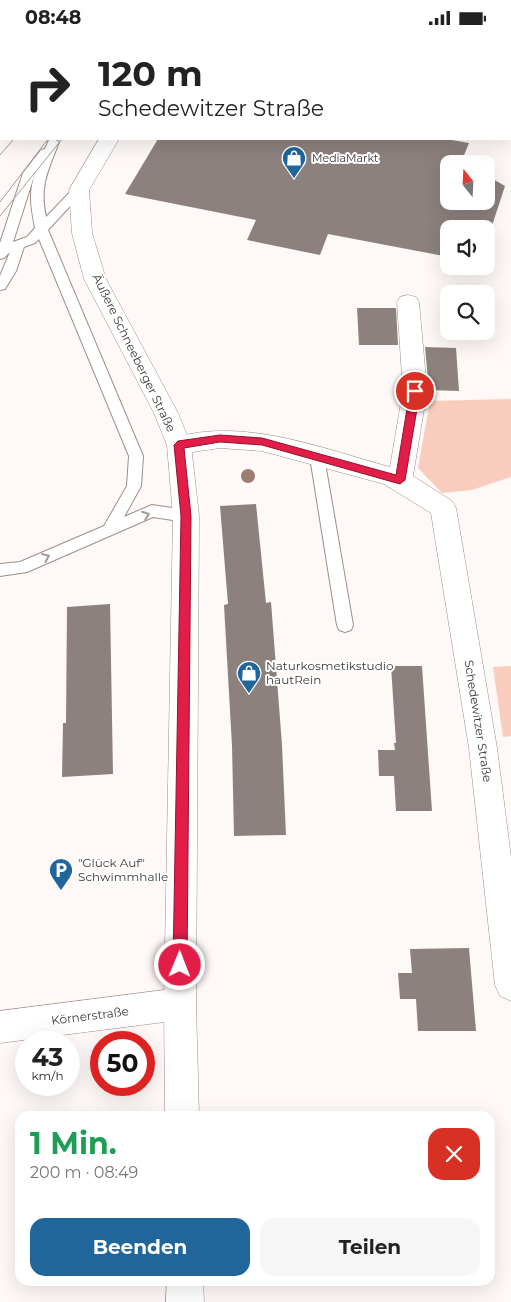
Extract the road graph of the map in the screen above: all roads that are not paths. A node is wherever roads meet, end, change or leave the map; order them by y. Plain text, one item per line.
1 (54, 140) edge
2 (108, 140) edge
3 (79, 190) junction
4 (42, 230) junction
5 (19, 245) junction
6 (2, 253) edge
7 (0, 286) edge
8 (408, 302) dead end
9 (178, 445) junction
10 (317, 457) junction
11 (400, 480) junction
12 (186, 516) junction
13 (109, 530) junction
14 (0, 570) edge
15 (345, 625) dead end
16 (510, 966) edge
17 (180, 1004) junction
18 (0, 1027) edge
19 (182, 1111) edge
20 (185, 1286) edge
21 (186, 1302) edge

1 - 4 lane
1 - 6 lane
2 - 3 main road
3 - 4 lane
3 - 9 main road, Äußere Schneeberger Straße
4 - 5 lane
4 - 13 lane
5 - 6 lane
5 - 7 lane
8 - 11 main road
9 - 10 main road, Schedewitzer Straße
9 - 12 main road, Äußere Schneeberger Straße
10 - 11 main road, Schedewitzer Straße
10 - 15 lane
11 - 16 main road, Schedewitzer Straße
13 -> 12 lane
12 - 17 main road, Äußere Schneeberger Straße
14 -> 13 lane
17 - 18 main road, Körnerstraße
17 - 19 main road, Äußere Schneeberger Straße
20 - 21 main road

